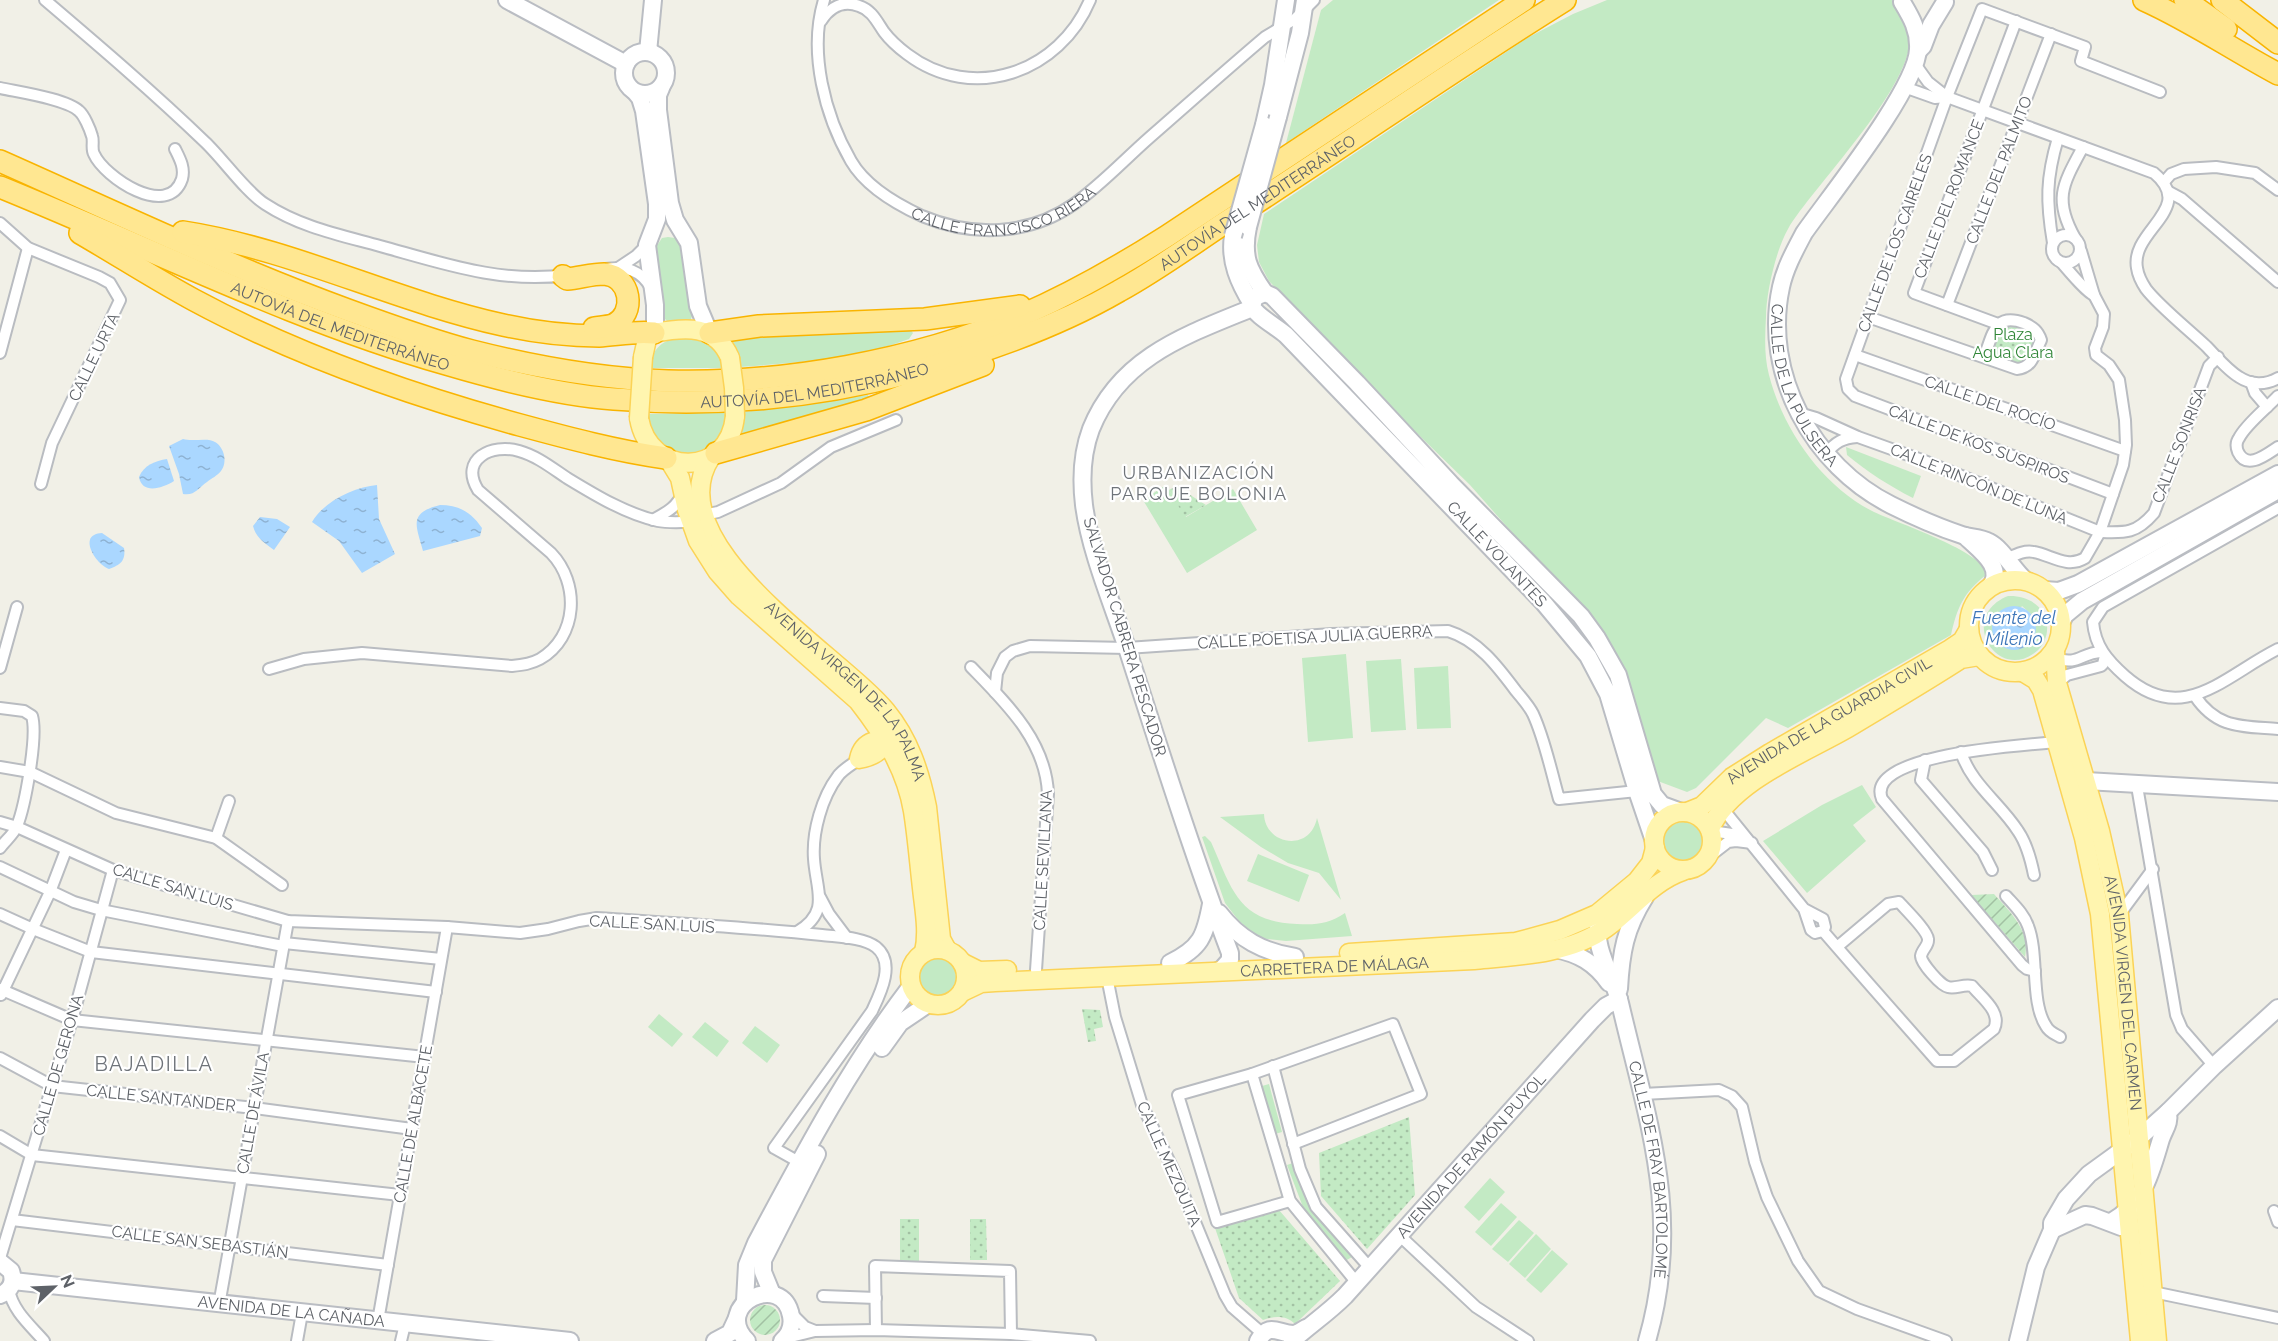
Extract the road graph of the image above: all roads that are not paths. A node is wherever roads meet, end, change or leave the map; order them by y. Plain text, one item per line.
1 (45, 0) edge
2 (507, 0) edge
3 (653, 0) edge
4 (824, 0) edge
5 (867, 0) edge
6 (1090, 0) edge
7 (1286, 0) edge
8 (1524, 0) edge
9 (1565, 0) edge
10 (1580, 0) edge
11 (2144, 0) edge
12 (2185, 0) edge
13 (2222, 0) edge
14 (2243, 0) edge
15 (1901, 1) edge
16 (1945, 1) edge
17 (1307, 4) edge
18 (870, 12) junction
19 (1537, 17) junction
20 (2016, 21) junction
21 (1282, 27) junction
22 (818, 30) junction
23 (1300, 33) junction
24 (2051, 34) junction
25 (2278, 34) edge
26 (2278, 43) edge
27 (648, 52) junction
28 (1917, 57) junction
29 (626, 64) junction
30 (2278, 73) edge
31 (1904, 87) junction
32 (0, 88) edge
33 (661, 88) junction
34 (1285, 91) junction
35 (2160, 92) dead end
36 (636, 93) junction
37 (1947, 97) junction
38 (1983, 110) junction
39 (1271, 121) junction
40 (2017, 123) junction
41 (2058, 138) junction
42 (2083, 147) junction
43 (175, 149) dead end
44 (0, 161) edge
45 (0, 187) edge
46 (2167, 187) junction
47 (2278, 190) edge
48 (47, 206) junction
49 (0, 223) edge
50 (147, 227) junction
51 (683, 232) junction
52 (2075, 238) junction
53 (650, 239) junction
54 (2053, 243) junction
55 (28, 248) junction
56 (2080, 251) junction
57 (2062, 263) junction
58 (618, 268) junction
59 (563, 276) junction
60 (2278, 282) edge
61 (653, 293) junction
62 (2094, 296) junction
63 (1271, 297) junction
64 (1053, 300) junction
65 (1947, 305) junction
66 (1256, 310) junction
67 (1072, 315) junction
68 (1868, 317) junction
69 (1998, 324) junction
70 (532, 330) junction
71 (710, 332) junction
72 (654, 333) junction
73 (0, 353) edge
74 (1855, 355) junction
75 (1984, 357) junction
76 (2218, 357) junction
77 (2278, 378) edge
78 (2252, 382) junction
79 (1848, 389) joint
80 (2278, 396) edge
81 (2268, 407) junction
82 (1799, 413) junction
83 (896, 420) dead end
84 (1858, 437) junction
85 (2278, 447) edge
86 (2125, 451) junction
87 (1826, 454) junction
88 (713, 455) junction
89 (668, 459) junction
90 (2278, 474) edge
91 (41, 484) dead end
92 (2278, 490) edge
93 (684, 492) junction
94 (2113, 494) junction
95 (1461, 505) junction
96 (2278, 508) edge
97 (697, 518) junction
98 (653, 519) junction
99 (2100, 532) junction
100 (1964, 536) junction
101 (2006, 559) junction
102 (2026, 581) junction
103 (1989, 588) junction
104 (2044, 590) junction
105 (17, 607) dead end
106 (1581, 616) junction
107 (2061, 623) junction
108 (1563, 625) junction
109 (1969, 629) junction
110 (1127, 648) junction
111 (2278, 649) edge
112 (2103, 654) junction
113 (2055, 655) junction
114 (1979, 656) junction
115 (2087, 656) junction
116 (971, 667) dead end
117 (0, 668) edge
118 (2090, 668) junction
119 (269, 669) dead end
120 (2023, 672) junction
121 (2057, 683) junction
122 (995, 692) junction
123 (2195, 696) junction
124 (871, 706) junction
125 (0, 708) edge
126 (2278, 729) edge
127 (886, 741) junction
128 (2057, 742) junction
129 (1961, 752) junction
130 (864, 754) junction
131 (1925, 760) junction
132 (0, 767) edge
133 (910, 771) junction
134 (30, 772) junction
135 (2086, 781) junction
136 (2137, 786) junction
137 (1643, 787) junction
138 (2278, 792) edge
139 (229, 801) dead end
140 (1723, 809) junction
141 (1684, 812) junction
142 (0, 822) edge
143 (17, 827) junction
144 (1710, 830) junction
145 (216, 838) junction
146 (1752, 843) junction
147 (1655, 845) junction
148 (0, 848) edge
149 (66, 850) junction
150 (1706, 859) junction
151 (0, 867) edge
152 (2152, 869) junction
153 (113, 870) junction
154 (1683, 870) junction
155 (1992, 870) dead end
156 (2034, 875) dead end
157 (282, 885) dead end
158 (1642, 887) junction
159 (50, 892) junction
160 (2006, 896) dead end
161 (820, 897) junction
162 (1211, 903) junction
163 (101, 910) junction
164 (0, 914) edge
165 (2118, 915) junction
166 (288, 921) junction
167 (447, 927) junction
168 (33, 929) junction
169 (797, 932) junction
170 (1598, 933) junction
171 (847, 938) junction
172 (283, 944) junction
173 (1837, 947) junction
174 (1554, 949) junction
175 (947, 950) junction
176 (92, 952) junction
177 (924, 952) junction
178 (1295, 957) junction
179 (441, 959) junction
180 (1230, 960) junction
181 (963, 963) junction
182 (1170, 963) junction
183 (1036, 970) junction
184 (2035, 971) junction
185 (1216, 972) junction
186 (278, 973) junction
187 (1107, 977) junction
188 (911, 986) junction
189 (1, 992) edge
190 (436, 992) junction
191 (962, 992) junction
192 (1619, 999) junction
193 (928, 1004) junction
194 (2278, 1008) edge
195 (72, 1020) junction
196 (2060, 1037) dead end
197 (266, 1039) junction
198 (424, 1057) junction
199 (0, 1058) edge
200 (1273, 1066) junction
201 (2214, 1066) junction
202 (1252, 1074) junction
203 (52, 1086) junction
204 (1643, 1094) junction
205 (254, 1108) junction
206 (2168, 1112) junction
207 (2137, 1113) junction
208 (412, 1129) junction
209 (0, 1136) edge
210 (2140, 1137) junction
211 (1293, 1144) junction
212 (2122, 1150) junction
213 (32, 1155) junction
214 (799, 1162) junction
215 (2089, 1174) junction
216 (242, 1177) junction
217 (2144, 1190) junction
218 (400, 1195) junction
219 (1290, 1201) junction
220 (2127, 1208) junction
221 (2274, 1211) dead end
222 (12, 1220) junction
223 (2105, 1220) junction
224 (2278, 1222) edge
225 (2052, 1230) junction
226 (1399, 1235) junction
227 (2131, 1237) junction
228 (230, 1245) junction
229 (0, 1260) edge
230 (388, 1264) junction
231 (1370, 1268) junction
232 (1357, 1283) junction
233 (7, 1289) edge
234 (2153, 1292) junction
235 (772, 1294) junction
236 (822, 1296) dead end
237 (876, 1298) junction
238 (745, 1301) junction
239 (219, 1305) junction
240 (302, 1313) junction
241 (791, 1313) junction
242 (738, 1318) junction
243 (2278, 1318) edge
244 (378, 1321) junction
245 (405, 1324) junction
246 (876, 1330) junction
247 (815, 1331) junction
248 (1302, 1334) edge
249 (454, 1335) edge
250 (1011, 1335) junction
251 (1260, 1337) edge
252 (507, 1338) edge
253 (783, 1340) edge
254 (44, 1341) edge
255 (297, 1341) edge
256 (401, 1341) edge
257 (564, 1341) edge
258 (715, 1341) edge
259 (747, 1341) edge
260 (1082, 1341) edge
261 (1528, 1341) edge
262 (1647, 1341) edge
263 (1946, 1341) edge
264 (2018, 1341) edge
265 (2140, 1341) edge
266 (2157, 1341) edge

1 - 59 street
2 - 29 street
3 - 27 street
4 - 22 street, CALLE FRANCISCO RIERA
5 - 18 street
6 - 18 street
7 - 21 street
8 - 64 highway, AUTOVÍA DEL MEDITERRÁNEO
9 - 19 highway, AUTOVÍA DEL MEDITERRÁNEO
10 - 19 highway
11 - 30 highway
12 - 30 highway
13 - 26 highway
14 - 25 highway
15 - 16 street
15 - 28 street
16 - 28 street, CALLE DE LA PULSERA
17 - 21 street, CALLE FRANCISCO RIERA
17 - 23 street
18 - 22 street
19 - 67 highway, AUTOVÍA DEL MEDITERRÁNEO
20 - 24 street
20 - 37 street, CALLE DE LOS CAIRELES
20 - 38 street, CALLE DEL ROMANCE
21 - 22 street, CALLE FRANCISCO RIERA
21 - 23 street
21 - 34 street
21 - 39 street
23 - 34 street
24 - 35 street
24 - 40 street, CALLE DEL PALMITO
27 - 29 street
27 - 33 street
28 - 31 street, CALLE DE LA PULSERA
28 - 37 street
29 - 36 street
31 - 37 street
31 - 82 street, CALLE DE LA PULSERA
32 - 43 street
33 - 36 street
33 - 51 street
34 - 39 street
36 - 53 street
37 - 38 street
37 - 68 street, CALLE DE LOS CAIRELES
38 - 40 street
38 - 65 street, CALLE DEL ROMANCE
39 - 63 street, bridge
39 - 66 street, bridge
40 - 41 street
40 - 65 street, CALLE DEL PALMITO
41 - 42 street
41 - 54 street
42 - 46 street
42 - 52 street
44 - 50 highway, AUTOVÍA DEL MEDITERRÁNEO
45 - 48 highway, AUTOVÍA DEL MEDITERRÁNEO
46 - 47 street
46 - 60 street
46 - 76 street
48 - 67 highway, AUTOVÍA DEL MEDITERRÁNEO
48 - 89 highway
49 - 55 street, CALLE URTA
50 - 64 highway, AUTOVÍA DEL MEDITERRÁNEO
50 - 70 highway
51 - 53 street
51 - 71 street
52 - 54 street
52 - 56 street
53 - 58 street
53 - 61 street
54 - 57 street
55 - 73 street
55 - 91 street, CALLE URTA
56 - 57 street
56 - 62 street
57 - 62 street
58 - 59 street
58 - 61 street
59 - 70 highway
61 - 72 street
62 - 86 street
63 - 66 street, SALVADOR CABRERA PESCADOR
63 - 95 street, CALLE VOLANTES
64 - 71 highway
65 - 69 street, CALLE DEL ROMANCE
66 - 95 street, CALLE VOLANTES
66 - 110 street, SALVADOR CABRERA PESCADOR
67 - 88 highway
68 - 74 street, CALLE DE LOS CAIRELES
68 - 75 street
69 - 75 street
69 - 75 street
70 - 72 highway
71 - 72 main road
71 - 88 main road, bridge
72 - 89 main road, bridge
74 - 79 street, CALLE DE LOS CAIRELES
74 - 86 street, CALLE DEL ROCÍO
76 - 78 street
76 - 99 street, CALLE SONRISA
77 - 78 street
78 - 81 street
79 - 94 street, CALLE DE KOS SUSPIROS
80 - 81 street
81 - 85 street
82 - 84 street, CALLE RINCÓN DE LUNA
82 - 87 street, CALLE DE LA PULSERA
83 - 97 street
84 - 87 street
84 - 99 street, CALLE RINCÓN DE LUNA
86 - 94 street
87 - 100 street, CALLE DE LA PULSERA
88 - 89 main road
88 - 97 main road, AVENIDA VIRGEN DE LA PALMA
89 - 93 main road, AVENIDA VIRGEN DE LA PALMA
90 - 104 street
92 - 107 street
93 - 97 main road, AVENIDA VIRGEN DE LA PALMA
93 - 98 street
94 - 99 street
95 - 106 street, CALLE VOLANTES
95 - 108 street, CALLE VOLANTES
96 - 112 street
97 - 98 street
97 - 124 main road, AVENIDA VIRGEN DE LA PALMA
98 - 119 street
99 - 101 street
100 - 101 street, CALLE DE LA PULSERA
100 - 103 street, CALLE DE LA PULSERA
101 - 102 street, CALLE DE LA PULSERA
102 - 103 main road
102 - 104 main road
103 - 109 main road
104 - 107 main road
105 - 117 street
106 - 108 street
106 - 137 street, CALLE VOLANTES
107 - 113 main road
108 - 137 street, CALLE VOLANTES
109 - 114 main road
109 - 141 main road, AVENIDA DE LA GUARDIA CIVIL
110 - 122 street, CALLE POETISA JULIA GUERRA
110 - 137 street, CALLE POETISA JULIA GUERRA
110 - 162 street, SALVADOR CABRERA PESCADOR
111 - 123 street
112 - 115 street
112 - 118 street
112 - 123 street
113 - 115 street
113 - 120 main road
113 - 121 main road, AVENIDA VIRGEN DEL CARMEN
114 - 120 main road
114 - 140 main road, AVENIDA DE LA GUARDIA CIVIL
115 - 118 street
116 - 122 street, CALLE SEVILLANA
118 - 121 street
120 - 128 main road, AVENIDA VIRGEN DEL CARMEN
121 - 135 main road, AVENIDA VIRGEN DEL CARMEN
122 - 183 street, CALLE SEVILLANA
123 - 126 street
124 - 127 main road, AVENIDA VIRGEN DE LA PALMA
124 - 130 main road
124 - 133 main road, AVENIDA VIRGEN DE LA PALMA
125 - 134 street
127 - 130 main road
127 - 133 main road, AVENIDA VIRGEN DE LA PALMA
128 - 129 street
128 - 212 main road, AVENIDA VIRGEN DEL CARMEN
129 - 131 street
129 - 156 street
130 - 133 main road
130 - 161 street
131 - 155 street
131 - 184 street
132 - 134 street
133 - 175 main road, AVENIDA VIRGEN DE LA PALMA
133 - 177 main road, AVENIDA VIRGEN DE LA PALMA
134 - 143 street
134 - 145 street
135 - 136 street
135 - 165 main road, AVENIDA VIRGEN DEL CARMEN
136 - 138 street
136 - 152 street
137 - 141 street, CALLE VOLANTES
137 - 147 street, CALLE VOLANTES
139 - 145 street
140 - 144 main road, AVENIDA DE LA GUARDIA CIVIL
140 - 146 street
141 - 144 main road
141 - 147 main road
142 - 143 street, CALLE SAN LUIS
143 - 148 street
143 - 149 street, CALLE SAN LUIS
144 - 146 street
144 - 150 main road
145 - 157 street
146 - 150 street
146 - 173 street
147 - 154 main road
147 - 158 main road, CARRETERA DE MÁLAGA
149 - 153 street, CALLE SAN LUIS
149 - 159 street
150 - 154 main road
151 - 159 street
152 - 165 street
152 - 201 street
153 - 163 street, CALLE DE GERONA
153 - 166 street, CALLE SAN LUIS
154 - 158 main road, CARRETERA DE MÁLAGA
158 - 170 main road, CARRETERA DE MÁLAGA
158 - 178 main road, CARRETERA DE MÁLAGA
158 - 192 street
159 - 163 street
159 - 168 street
160 - 184 street
161 - 169 street
161 - 171 street
162 - 178 street, SALVADOR CABRERA PESCADOR
162 - 180 street, SALVADOR CABRERA PESCADOR
162 - 182 street
163 - 172 street
163 - 176 street, CALLE DE GERONA
164 - 168 street
165 - 207 main road, AVENIDA VIRGEN DEL CARMEN
166 - 167 street, CALLE SAN LUIS
166 - 172 street, CALLE DE ÁVILA
167 - 169 street, CALLE SAN LUIS
167 - 179 street, CALLE DE ALBACETE
168 - 176 street
168 - 189 street
169 - 171 street, CALLE SAN LUIS
170 - 174 main road, CARRETERA DE MÁLAGA
170 - 192 street
171 - 214 street, CALLE SAN LUIS
172 - 179 street
172 - 186 street, CALLE DE ÁVILA
173 - 173 street
174 - 185 main road, CARRETERA DE MÁLAGA
174 - 192 street
175 - 177 main road
175 - 181 main road
176 - 186 street
176 - 195 street, CALLE DE GERONA
177 - 188 main road
178 - 180 main road, CARRETERA DE MÁLAGA
179 - 190 street, CALLE DE ALBACETE
180 - 182 main road, CARRETERA DE MÁLAGA
180 - 185 street
181 - 183 main road, CARRETERA DE MÁLAGA
181 - 191 main road
182 - 183 main road, CARRETERA DE MÁLAGA
184 - 196 street
185 - 187 main road, CARRETERA DE MÁLAGA
186 - 190 street
186 - 197 street, CALLE DE ÁVILA
187 - 191 main road, CARRETERA DE MÁLAGA
187 - 251 street, CALLE MEZQUITA
188 - 193 main road
188 - 214 street
189 - 195 street
190 - 198 street, CALLE DE ALBACETE
191 - 193 main road
192 - 204 street, CALLE DE FRAY BARTOLOMÉ
192 - 226 street, AVENIDA DE RAMÓN PUYOL
193 - 235 street
194 - 201 street
195 - 197 street
195 - 203 street, CALLE DE GERONA
197 - 198 street
197 - 205 street, CALLE DE ÁVILA
198 - 208 street, CALLE DE ALBACETE
199 - 203 street
200 - 202 street
200 - 211 street
200 - 211 street
201 - 206 street
202 - 219 street
202 - 219 street
203 - 205 street, CALLE SANTANDER
203 - 213 street, CALLE DE GERONA
204 - 262 street, CALLE DE FRAY BARTOLOMÉ
204 - 263 street
205 - 208 street, CALLE SANTANDER
205 - 216 street, CALLE DE ÁVILA
206 - 207 street
206 - 210 street
206 - 217 street
207 - 210 main road, AVENIDA VIRGEN DEL CARMEN
208 - 218 street, CALLE DE ALBACETE
209 - 213 street
210 - 212 street
210 - 217 main road, AVENIDA VIRGEN DEL CARMEN
211 - 231 street
212 - 215 street
212 - 220 main road, AVENIDA VIRGEN DEL CARMEN
213 - 216 street
213 - 222 street, CALLE DE GERONA
214 - 238 street
215 - 223 street
215 - 225 street
216 - 218 street
216 - 228 street, CALLE DE ÁVILA
217 - 220 street
217 - 234 main road, AVENIDA VIRGEN DEL CARMEN
218 - 230 street, CALLE DE ALBACETE
219 - 232 street
220 - 223 street
220 - 227 main road, AVENIDA VIRGEN DEL CARMEN
221 - 224 street
222 - 228 street, CALLE SAN SEBASTIÁN
222 - 229 street, CALLE DE GERONA
223 - 225 street
223 - 227 street
225 - 264 street
226 - 231 street, AVENIDA DE RAMÓN PUYOL
226 - 261 street
227 - 265 main road, AVENIDA VIRGEN DEL CARMEN
228 - 230 street, CALLE SAN SEBASTIÁN
228 - 239 street, CALLE DE ÁVILA
229 - 233 street
230 - 244 street, CALLE DE ALBACETE
231 - 232 street, AVENIDA DE RAMÓN PUYOL
232 - 248 street, AVENIDA DE RAMÓN PUYOL
233 - 239 street, AVENIDA DE LA CAÑADA
233 - 254 street
234 - 243 street
234 - 266 main road, AVENIDA VIRGEN DEL CARMEN
235 - 238 street
235 - 241 street
236 - 237 street
237 - 246 street
237 - 250 street
238 - 242 street
239 - 240 street, AVENIDA DE LA CAÑADA
240 - 244 street, AVENIDA DE LA CAÑADA
240 - 255 street
241 - 247 street
241 - 253 street
242 - 258 street
242 - 259 street
244 - 245 street, AVENIDA DE LA CAÑADA
245 - 249 street, AVENIDA DE LA CAÑADA
245 - 256 street
246 - 247 street
246 - 250 street
247 - 253 street
248 - 251 street
249 - 252 street, AVENIDA DE LA CAÑADA
250 - 260 street
252 - 257 street, AVENIDA DE LA CAÑADA

